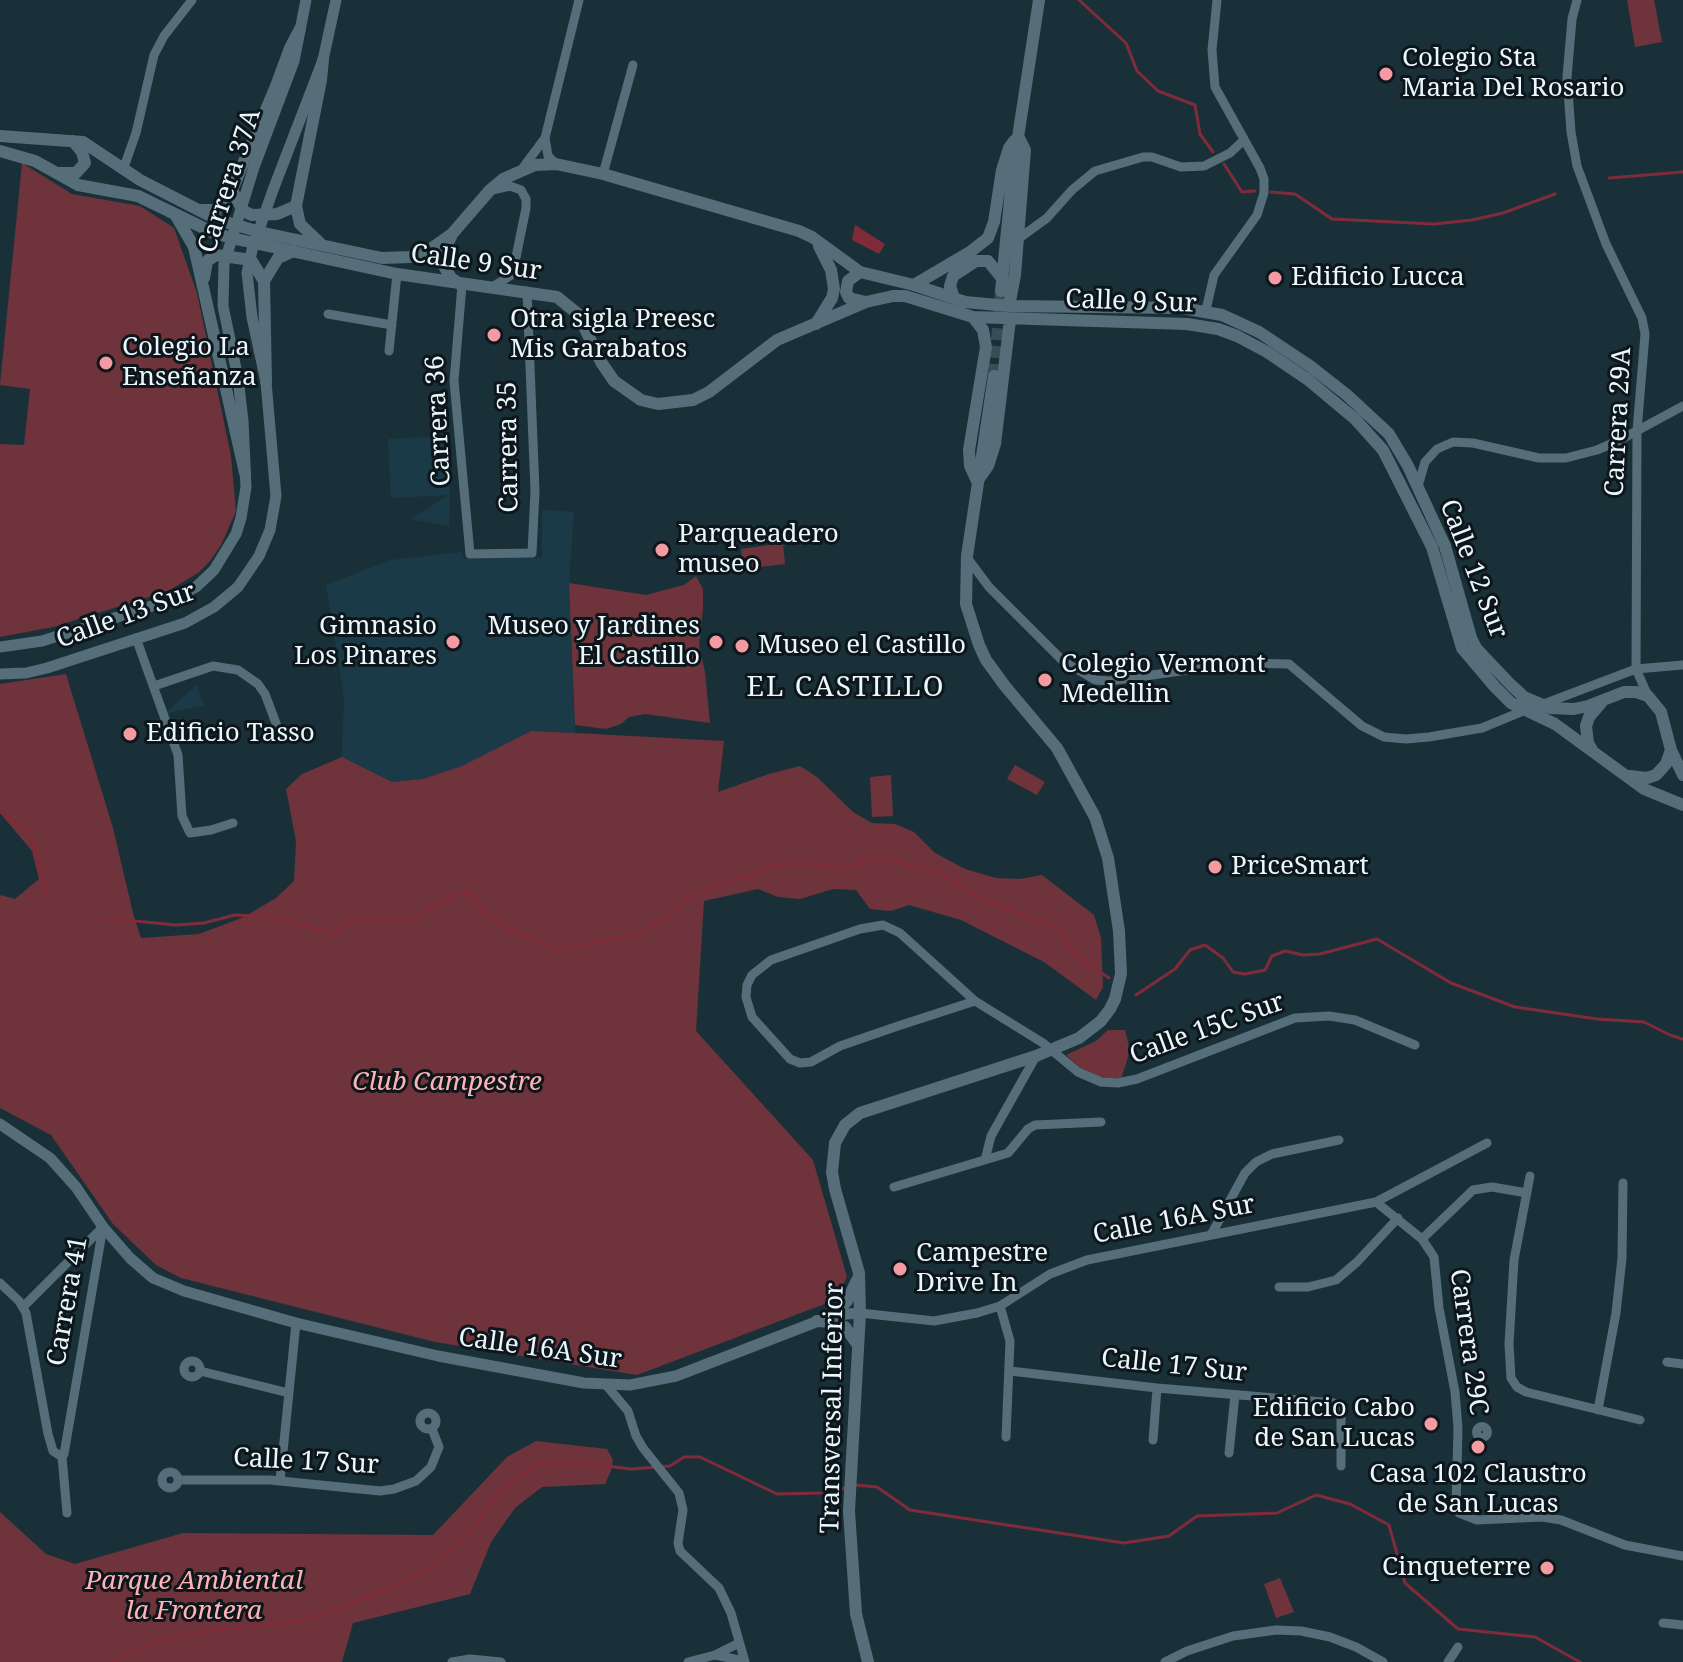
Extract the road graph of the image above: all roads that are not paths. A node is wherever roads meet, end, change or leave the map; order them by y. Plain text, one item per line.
1 (192, 0) edge
2 (306, 0) edge
3 (336, 0) edge
4 (579, 0) edge
5 (1039, 0) edge
6 (1217, 0) edge
7 (1577, 0) edge
8 (300, 29) junction
9 (323, 60) junction
10 (633, 65) dead end
11 (0, 136) edge
12 (1018, 136) junction
13 (545, 138) junction
14 (1244, 140) junction
15 (73, 141) junction
16 (0, 151) edge
17 (556, 164) junction
18 (522, 169) junction
19 (123, 170) junction
20 (58, 172) junction
21 (603, 174) junction
22 (232, 190) junction
23 (490, 190) junction
24 (296, 206) junction
25 (198, 210) junction
26 (175, 214) junction
27 (452, 234) junction
28 (812, 237) junction
29 (1018, 239) junction
30 (323, 245) junction
31 (293, 251) junction
32 (860, 272) junction
33 (397, 274) junction
34 (1001, 277) junction
35 (264, 281) junction
36 (462, 285) junction
37 (914, 285) junction
38 (489, 288) junction
39 (204, 290) junction
40 (527, 291) junction
41 (1001, 291) tunnel mouth
42 (954, 298) junction
43 (866, 302) junction
44 (1009, 306) junction
45 (1206, 310) junction
46 (328, 314) dead end
47 (973, 317) junction
48 (1010, 320) junction
49 (816, 324) junction
50 (392, 325) junction
51 (389, 351) dead end
52 (994, 376) tunnel mouth
53 (266, 382) junction
54 (1683, 406) edge
55 (1637, 431) junction
56 (1425, 462) junction
57 (1408, 466) junction
58 (245, 473) junction
59 (977, 481) junction
60 (1418, 488) junction
61 (1411, 504) joint
62 (532, 553) joint
63 (967, 556) junction
64 (251, 568) joint
65 (989, 587) junction
66 (965, 593) junction
67 (136, 638) junction
68 (0, 647) edge
69 (1683, 665) edge
70 (1636, 669) junction
71 (0, 674) edge
72 (154, 686) junction
73 (1624, 692) junction
74 (1648, 696) junction
75 (1607, 698) junction
76 (1539, 705) junction
77 (1523, 711) junction
78 (277, 726) dead end
79 (1671, 750) junction
80 (1594, 753) junction
81 (1683, 775) edge
82 (1625, 776) junction
83 (1683, 805) edge
84 (233, 823) dead end
85 (975, 1001) junction
86 (1065, 1045) junction
87 (1415, 1045) dead end
88 (1052, 1050) junction
89 (1036, 1056) junction
90 (1064, 1060) junction
91 (1017, 1062) junction
92 (1022, 1078) junction
93 (1101, 1122) dead end
94 (0, 1124) edge
95 (1339, 1140) dead end
96 (1487, 1143) dead end
97 (985, 1160) junction
98 (1530, 1176) dead end
99 (1623, 1183) dead end
100 (894, 1187) dead end
101 (1527, 1193) junction
102 (1376, 1202) junction
103 (1398, 1218) junction
104 (1219, 1220) junction
105 (103, 1227) junction
106 (1225, 1233) junction
107 (1211, 1235) junction
108 (1422, 1239) junction
109 (859, 1273) junction
110 (0, 1283) edge
111 (1279, 1287) dead end
112 (24, 1306) junction
113 (1000, 1306) junction
114 (860, 1313) junction
115 (834, 1315) junction
116 (817, 1321) junction
117 (296, 1323) junction
118 (858, 1345) junction
119 (1667, 1362) dead end
120 (1683, 1364) edge
121 (200, 1371) dead end
122 (1010, 1371) junction
123 (607, 1386) junction
124 (1157, 1388) junction
125 (289, 1393) junction
126 (1235, 1395) junction
127 (1598, 1410) junction
128 (1640, 1420) dead end
129 (1458, 1428) junction
130 (432, 1429) dead end
131 (1477, 1429) dead end
132 (1006, 1437) dead end
133 (1153, 1440) dead end
134 (1229, 1453) dead end
135 (62, 1457) junction
136 (1341, 1466) dead end
137 (178, 1480) dead end
138 (280, 1481) junction
139 (67, 1513) dead end
140 (1683, 1556) edge
141 (1663, 1623) dead end
142 (1683, 1625) edge
143 (1458, 1647) dead end
144 (715, 1655) junction
145 (741, 1656) edge
146 (452, 1662) edge
147 (501, 1662) edge
148 (688, 1662) edge
149 (868, 1662) edge
150 (1165, 1662) edge
151 (1383, 1662) edge
152 (1448, 1662) edge

1 - 19 street
2 - 8 street, Carrera 37A
3 - 9 street, Carrera 37A
4 - 13 street
5 - 12 main road
6 - 14 street
7 - 55 street, Carrera 29A
8 - 22 main road
8 - 58 street, Carrera 37A
9 - 24 main road
9 - 53 street, Carrera 37A
10 - 21 street
11 - 15 main road, Calle 9 Sur
12 - 29 main road
12 - 34 main road
12 - 37 main road
13 - 17 street
13 - 18 street
14 - 29 street
14 - 45 street
15 - 19 main road, Calle 9 Sur
15 - 20 main road
16 - 20 main road, Calle 9 Sur
17 - 18 main road, Calle 9 Sur
17 - 21 main road, Calle 9 Sur
18 - 23 main road, Calle 9 Sur
19 - 25 main road, Calle 9 Sur
20 - 26 main road, Calle 9 Sur
21 - 28 main road, Calle 9 Sur
22 - 24 main road
22 - 25 main road
23 - 27 main road, Calle 9 Sur
23 - 38 street
24 - 30 main road
25 - 30 main road, Calle 9 Sur
26 - 31 main road, Calle 9 Sur
26 - 39 main road
27 - 30 main road, Calle 9 Sur
27 - 36 main road
28 - 32 main road, Calle 9 Sur
28 - 49 main road
29 - 44 main road
31 - 33 main road, Calle 9 Sur
31 - 35 main road
32 - 37 main road, Calle 9 Sur
32 - 43 main road
33 - 36 main road, Calle 9 Sur
33 - 50 street
34 - 41 main road
34 - 42 main road
35 - 39 main road
35 - 53 main road
36 - 38 main road, Calle 9 Sur
36 - 62 street, Carrera 36
37 - 42 main road, Calle 9 Sur
38 - 40 main road, Calle 9 Sur
39 - 58 main road
40 - 49 main road, Calle 9 Sur
40 - 62 street, Carrera 35
42 - 44 main road, Calle 9 Sur
43 - 47 main road, Calle 9 Sur
43 - 49 main road, Calle 9 Sur
44 - 45 main road, Calle 9 Sur
45 - 57 main road, Calle 9 Sur
46 - 50 street
47 - 48 main road, Calle 9 Sur
47 - 59 main road
48 - 59 main road
48 - 61 main road, Calle 9 Sur
50 - 51 street
52 - 59 main road, Transversal Inferior
53 - 64 street, Carrera 37A
54 - 55 street
55 - 56 street
55 - 70 street, Carrera 29A
56 - 57 street
56 - 60 street
57 - 60 main road, Calle 12 Sur
58 - 68 street, Carrera 37A
59 - 63 main road, Transversal Inferior
60 - 76 main road, Calle 12 Sur
61 - 77 main road, Calle 12 Sur
63 - 65 street
63 - 66 main road, Transversal Inferior
64 - 67 street, Calle 13 Sur
65 - 66 street
65 - 77 street
66 - 86 main road, Transversal Inferior
67 - 71 street, Calle 13 Sur
67 - 72 street
69 - 70 street
70 - 73 street, Carrera 29A
70 - 74 street, Carrera 29A
70 - 76 street
72 - 78 street
72 - 84 street
73 - 74 main road
73 - 75 main road
74 - 79 main road
75 - 76 main road
75 - 80 main road
77 - 80 main road, Calle 12 Sur
79 - 81 main road
79 - 82 main road
80 - 82 main road, Calle 12 Sur
82 - 83 main road, Calle 12 Sur
85 - 85 street, Calle 15C Sur
85 - 88 street, Calle 15C Sur
86 - 88 main road, Transversal Inferior
86 - 90 street
87 - 90 street, Calle 15C Sur
88 - 89 main road, Transversal Inferior
88 - 90 street, Calle 15C Sur
89 - 91 main road, Transversal Inferior
89 - 92 street
91 - 92 street
91 - 109 main road, Transversal Inferior
92 - 97 street
93 - 97 street
94 - 105 street, Calle 16A Sur
95 - 104 street
96 - 102 street, Calle 16A Sur
97 - 100 street
98 - 101 street
99 - 127 street
101 - 108 street
101 - 127 street
102 - 103 street, Carrera 29C
102 - 106 street, Calle 16A Sur
103 - 108 street, Carrera 29C
103 - 111 street
104 - 106 street
104 - 107 street
105 - 112 street, Carrera 41
105 - 117 street, Calle 16A Sur
105 - 135 street, Carrera 41
106 - 107 street, Calle 16A Sur
107 - 113 street, Calle 16A Sur
108 - 129 street, Carrera 29C
109 - 114 main road, Transversal Inferior
109 - 115 main road
110 - 112 street
112 - 135 street, Carrera 41
113 - 114 street, Calle 16A Sur
113 - 122 street
114 - 115 street, Calle 16A Sur
114 - 118 main road, Transversal Inferior
115 - 116 street, Calle 16A Sur
116 - 118 main road
116 - 123 street, Calle 16A Sur
117 - 123 street, Calle 16A Sur
117 - 125 street
118 - 149 main road, Transversal Inferior
119 - 120 street
121 - 125 street
122 - 124 street, Calle 17 Sur
122 - 132 street
123 - 145 street
124 - 126 street, Calle 17 Sur
124 - 133 street
125 - 138 street
126 - 134 street
126 - 136 street, Calle 17 Sur
127 - 128 street
129 - 131 street
129 - 140 street, Carrera 29C
130 - 138 street, Calle 17 Sur
135 - 139 street, Carrera 41
137 - 138 street, Calle 17 Sur
141 - 142 street
143 - 152 street
144 - 145 street
144 - 145 street
144 - 148 street
146 - 147 street
150 - 151 street

